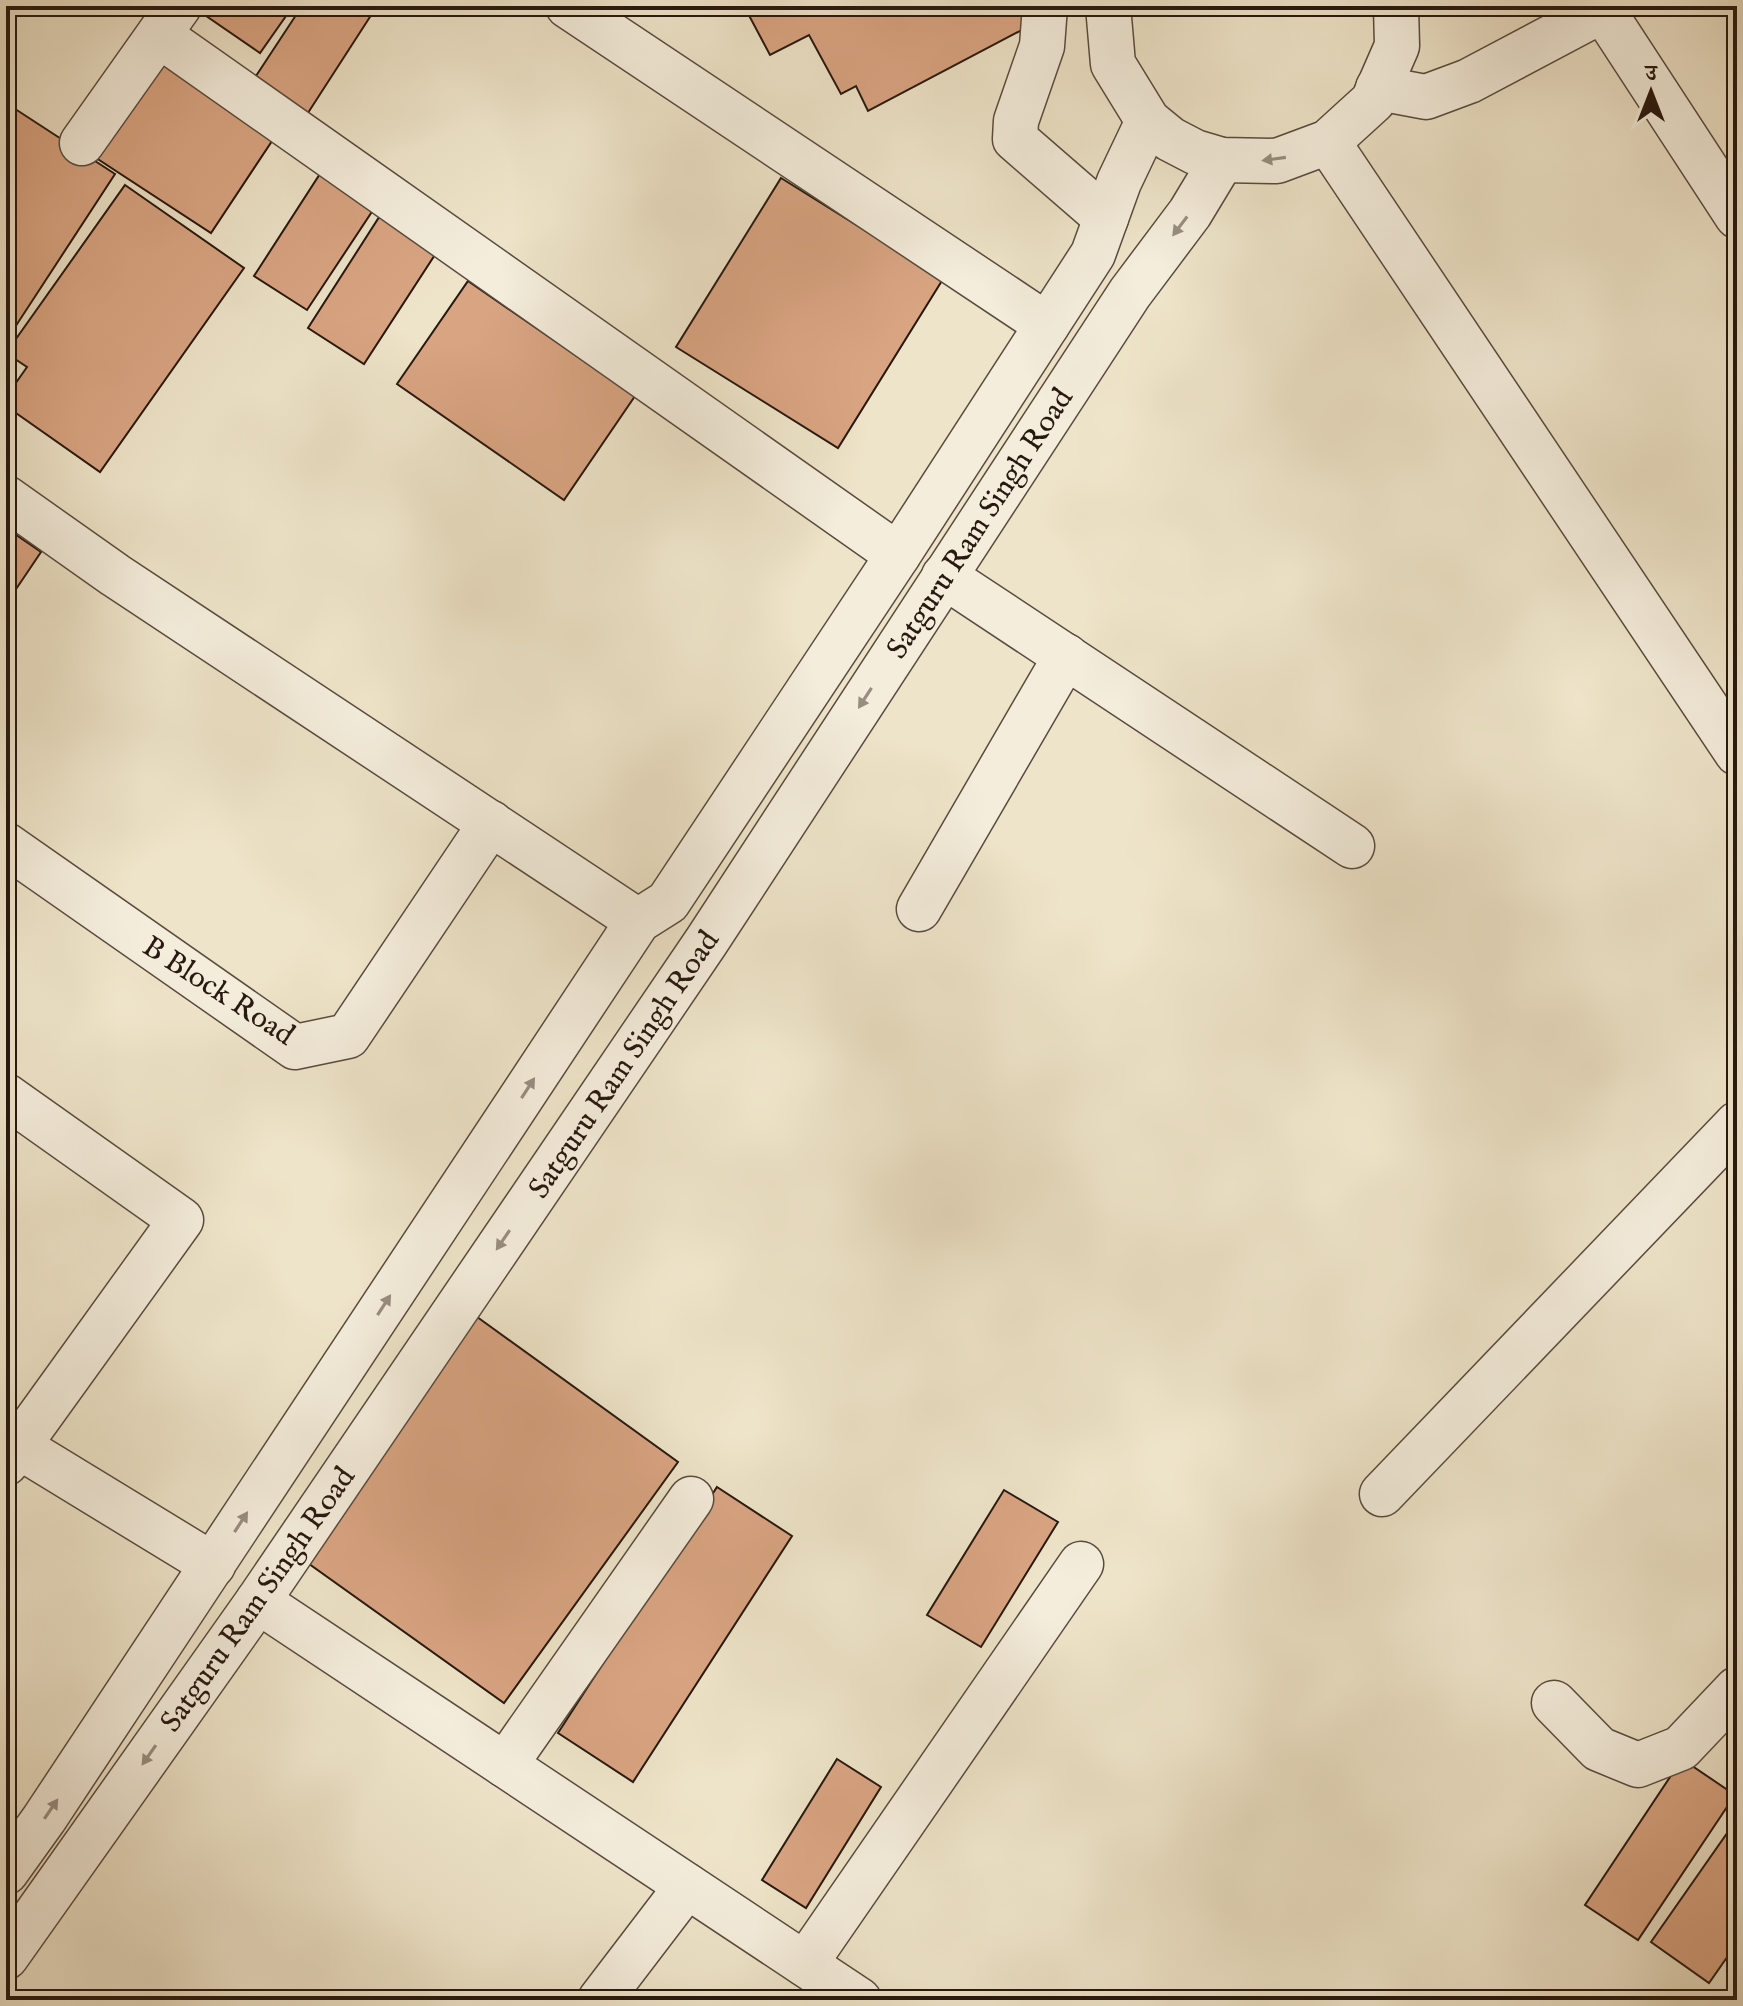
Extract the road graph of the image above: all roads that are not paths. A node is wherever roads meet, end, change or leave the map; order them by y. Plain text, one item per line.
1 (568, 6) edge
2 (1045, 6) edge
3 (1108, 6) edge
4 (1396, 6) edge
5 (1601, 8) edge
6 (169, 21) edge
7 (1378, 88) junction
8 (1148, 121) junction
9 (1328, 142) junction
10 (82, 143) dead end
11 (1222, 160) junction
12 (1737, 216) edge
13 (1106, 218) junction
14 (1047, 325) junction
15 (6, 498) edge
16 (898, 555) junction
17 (944, 576) junction
18 (1066, 656) junction
19 (1737, 753) edge
20 (491, 823) junction
21 (6, 845) edge
22 (1352, 846) dead end
23 (919, 909) dead end
24 (638, 921) junction
25 (6, 1096) edge
26 (1737, 1124) edge
27 (12, 1454) edge
28 (1382, 1494) dead end
29 (691, 1499) dead end
30 (1081, 1564) dead end
31 (213, 1565) junction
32 (258, 1601) junction
33 (1737, 1689) edge
34 (1554, 1703) dead end
35 (505, 1765) junction
36 (6, 1872) edge
37 (687, 1886) junction
38 (6, 1957) edge
39 (805, 1964) junction
40 (600, 2000) edge
41 (859, 2000) edge

1 - 14 street
2 - 13 street
3 - 8 street
4 - 7 street
5 - 7 street
5 - 12 street
6 - 10 street
6 - 16 street
7 - 9 street
8 - 11 street
8 - 13 street, Satguru Ram Singh Road
9 -> 11 street
9 - 19 street
11 -> 17 street, Satguru Ram Singh Road
13 - 14 street, Satguru Ram Singh Road
14 - 16 street, Satguru Ram Singh Road
15 - 20 street
16 - 24 street, Satguru Ram Singh Road
17 - 18 street
17 -> 32 street, Satguru Ram Singh Road
18 - 22 street
18 - 23 street
20 - 21 street, B Block Road
20 - 24 street
31 -> 24 street, Satguru Ram Singh Road
25 - 27 street
26 - 28 street
27 - 31 street
29 - 35 street
30 - 39 street
36 -> 31 street, Satguru Ram Singh Road
32 - 35 street
32 -> 38 street, Satguru Ram Singh Road
33 - 34 street
35 - 37 street
37 - 39 street
37 - 40 street
39 - 41 street

